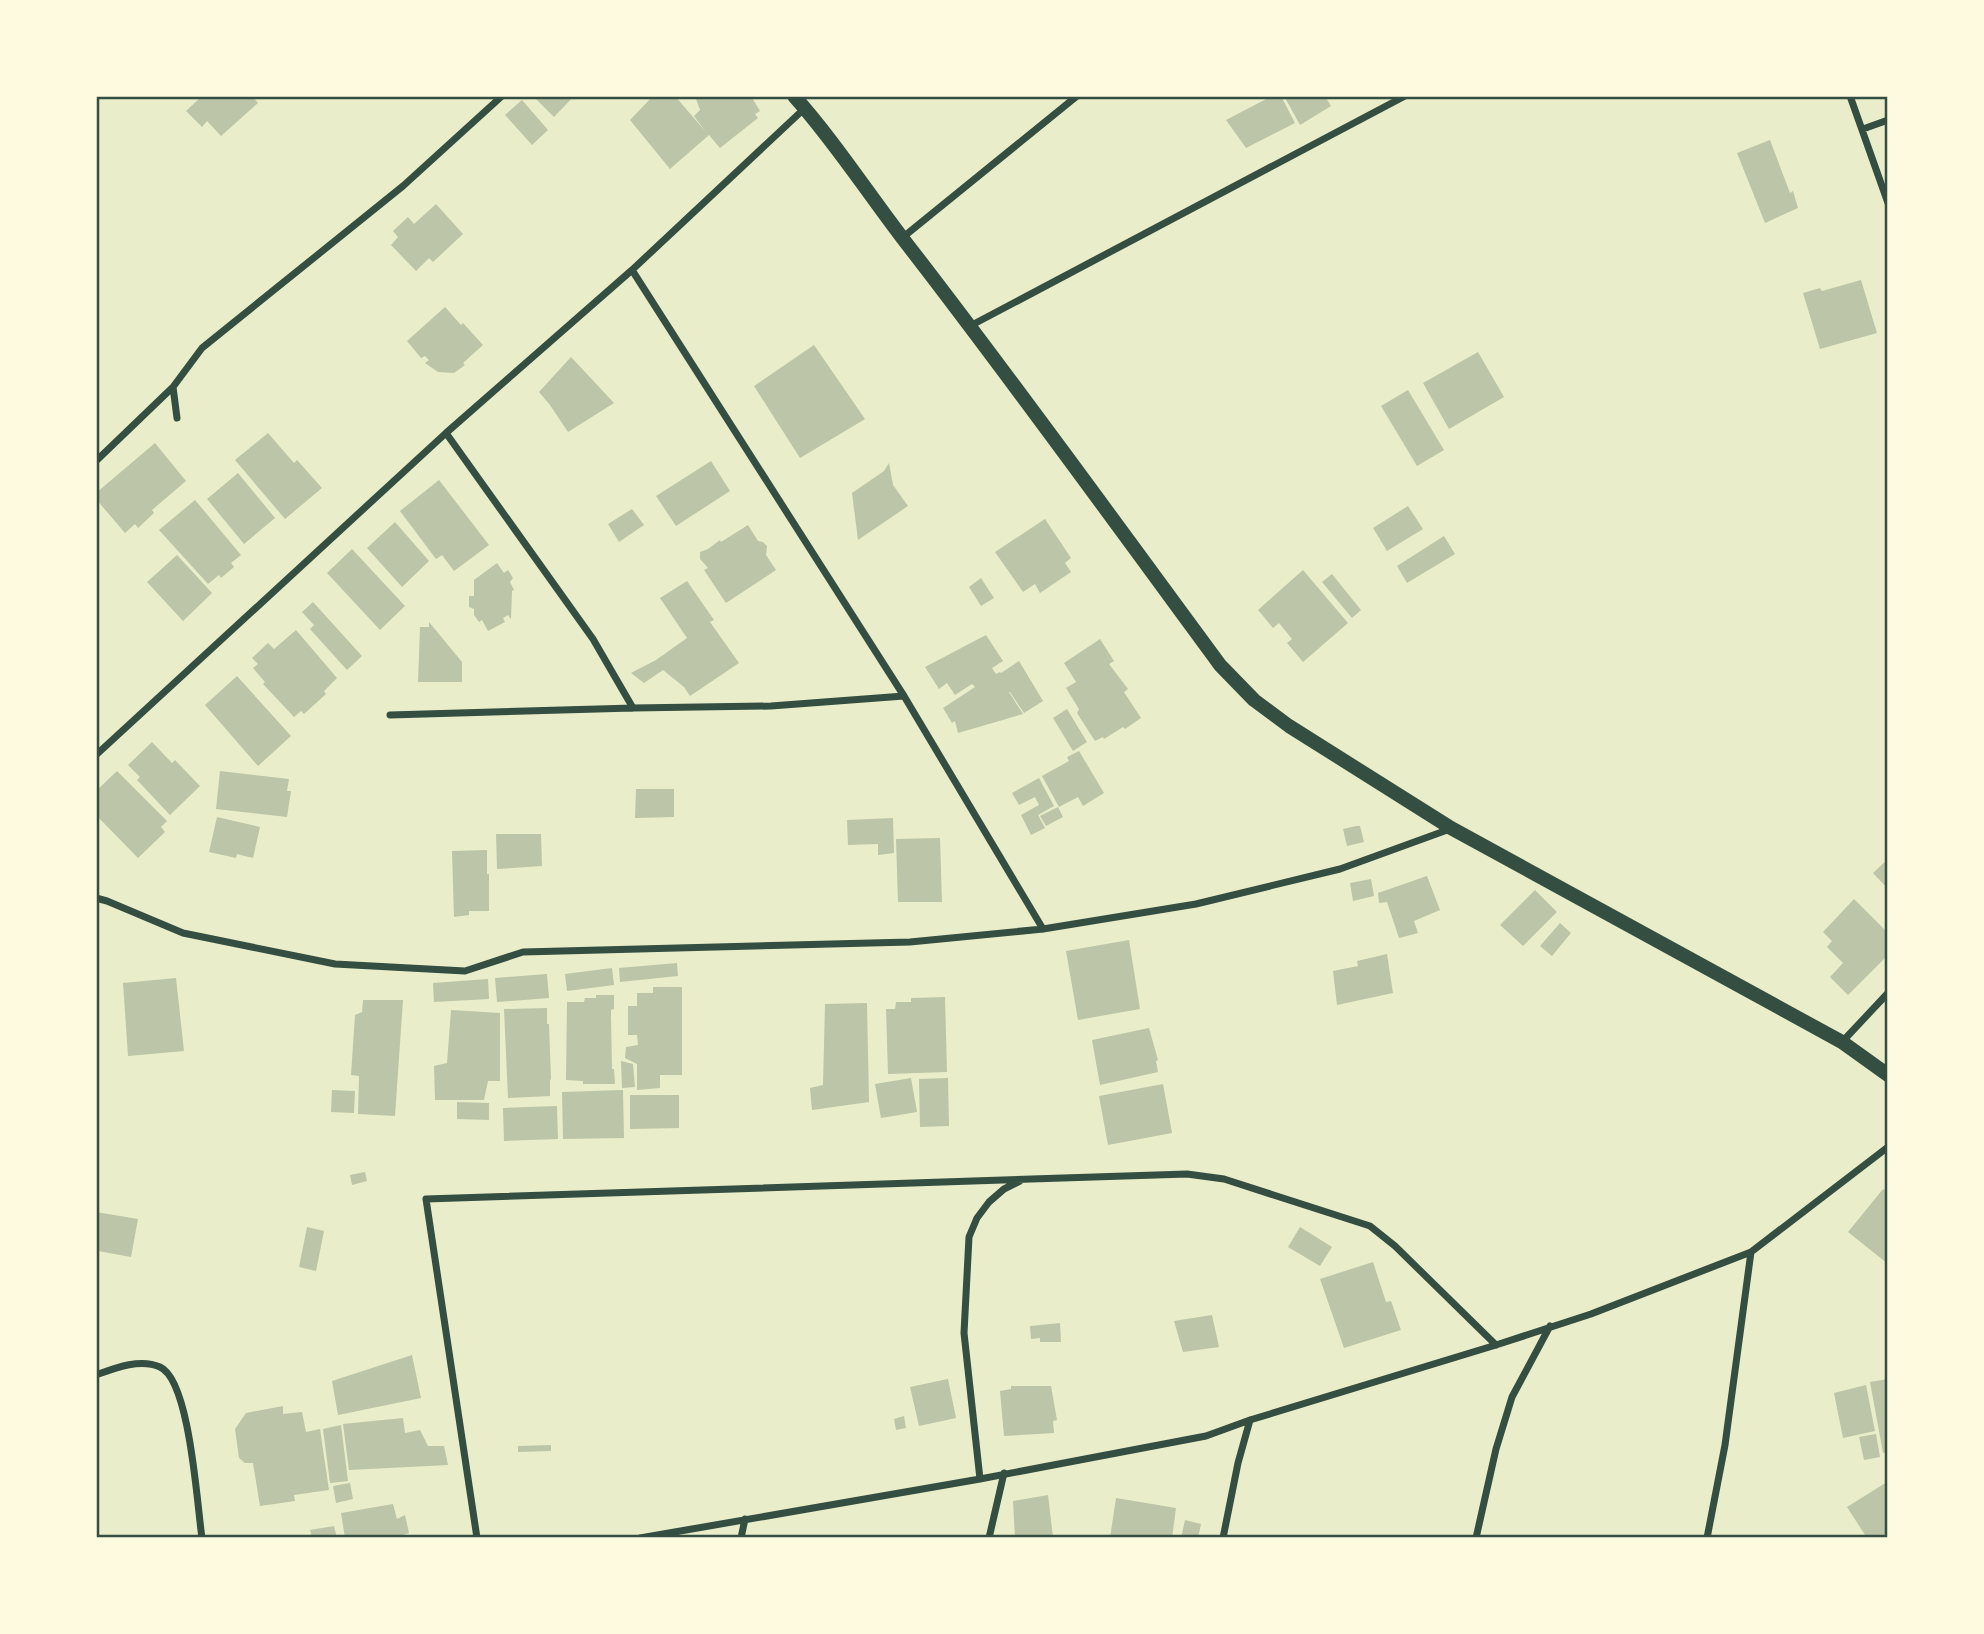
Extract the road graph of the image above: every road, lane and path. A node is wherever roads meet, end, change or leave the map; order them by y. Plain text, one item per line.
1 (502, 96) edge
2 (794, 96) edge
3 (1077, 96) edge
4 (1405, 96) edge
5 (1850, 96) edge
6 (805, 108) junction
7 (1888, 120) edge
8 (1863, 129) junction
9 (1888, 203) edge
10 (902, 238) junction
11 (632, 270) junction
12 (970, 326) junction
13 (173, 387) junction
14 (177, 418) dead end
15 (446, 433) junction
16 (96, 461) edge
17 (904, 696) junction
18 (633, 708) junction
19 (390, 715) dead end
20 (96, 755) edge
21 (1451, 828) junction
22 (96, 898) edge
23 (1043, 929) junction
24 (1888, 993) edge
25 (1842, 1042) junction
26 (1888, 1075) edge
27 (1888, 1147) edge
28 (1024, 1179) junction
29 (1751, 1252) junction
30 (1550, 1326) junction
31 (1496, 1345) junction
32 (96, 1375) edge
33 (1250, 1420) junction
34 (1004, 1473) junction
35 (980, 1479) junction
36 (745, 1519) junction
37 (202, 1538) edge
38 (477, 1538) edge
39 (640, 1538) edge
40 (741, 1538) edge
41 (989, 1538) edge
42 (1223, 1538) edge
43 (1476, 1538) edge
44 (1707, 1538) edge

1 - 13 street
2 - 6 main road
3 - 10 street
4 - 12 street
5 - 8 street
6 - 10 main road
6 - 11 street
7 - 8 street
8 - 9 street
10 - 12 main road
11 - 15 street
11 - 17 street
12 - 21 main road
13 - 14 street
13 - 16 street
15 - 18 street
15 - 20 street
17 - 18 street
17 - 23 street
18 - 19 street
21 - 23 street
21 - 25 main road
22 - 23 street
24 - 25 street
25 - 26 main road
27 - 29 street
28 - 31 street
28 - 35 street
28 - 38 street
29 - 30 street
29 - 44 street
30 - 31 street
30 - 43 street
31 - 33 street
32 - 37 street
33 - 34 street
33 - 42 street
34 - 35 street
34 - 41 street
35 - 36 street
36 - 39 street
36 - 40 street

